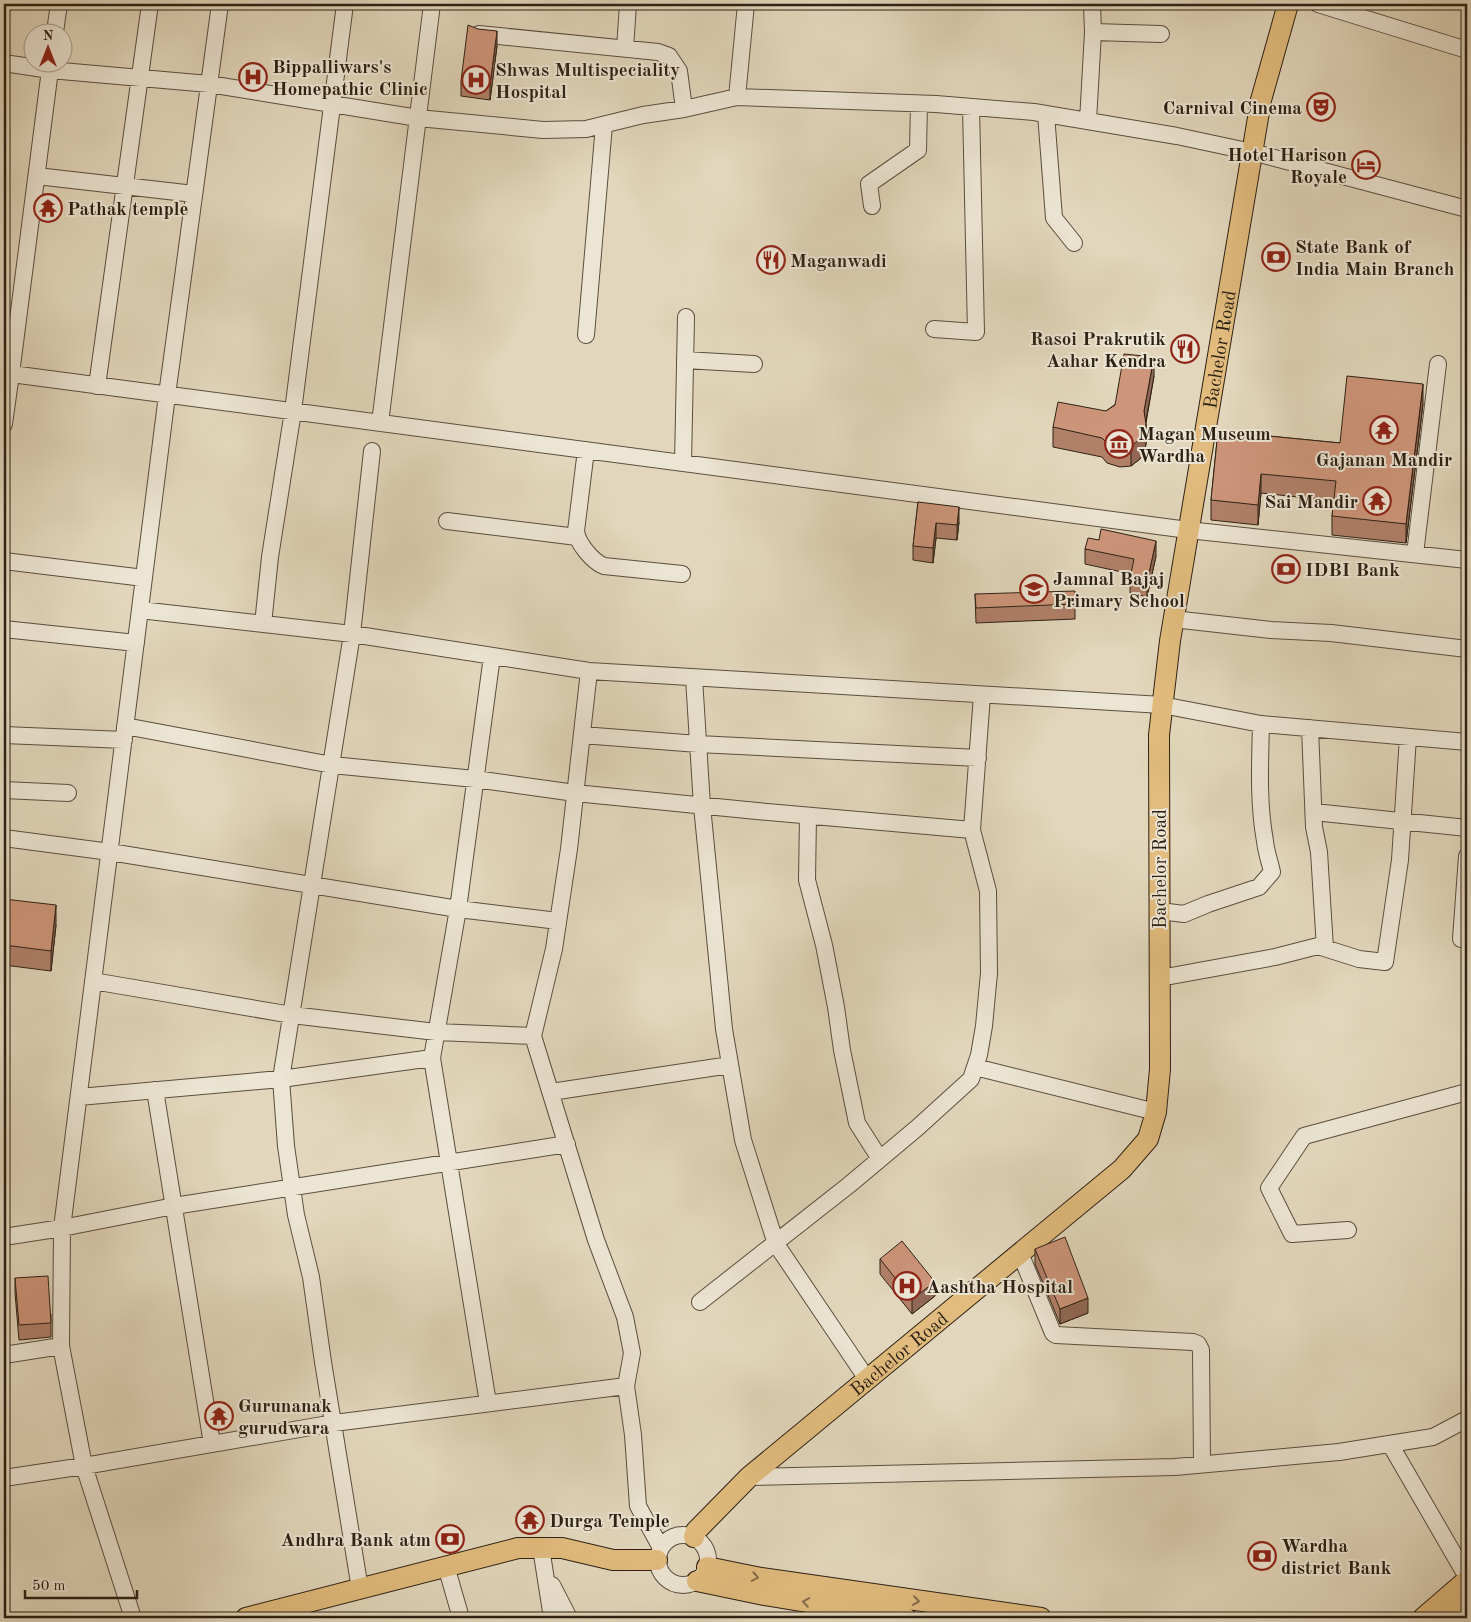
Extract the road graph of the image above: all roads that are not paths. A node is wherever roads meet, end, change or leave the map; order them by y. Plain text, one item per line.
1 (59, 4) edge
2 (150, 4) edge
3 (220, 4) edge
4 (345, 4) edge
5 (432, 4) edge
6 (628, 4) edge
7 (746, 4) edge
8 (1092, 4) edge
9 (1288, 4) edge
10 (1318, 4) edge
11 (56, 22) edge
12 (1093, 32) junction
13 (479, 34) edge
14 (1161, 34) dead end
15 (625, 49) junction
16 (1467, 50) edge
17 (4, 63) edge
18 (22, 64) edge
19 (72, 69) edge
20 (50, 72) edge
21 (140, 78) junction
22 (209, 84) junction
23 (737, 97) junction
24 (332, 104) junction
25 (919, 104) junction
26 (971, 107) junction
27 (684, 108) junction
28 (1046, 114) junction
29 (418, 118) junction
30 (1088, 121) junction
31 (604, 125) junction
32 (1252, 152) junction
33 (37, 176) junction
34 (125, 186) junction
35 (194, 194) junction
36 (872, 206) dead end
37 (1467, 209) edge
38 (1074, 243) dead end
39 (686, 317) dead end
40 (934, 329) dead end
41 (586, 335) dead end
42 (685, 360) junction
43 (754, 364) dead end
44 (1438, 364) dead end
45 (8, 374) edge
46 (97, 386) junction
47 (167, 395) junction
48 (292, 411) junction
49 (380, 423) junction
50 (4, 424) edge
51 (586, 450) junction
52 (372, 451) dead end
53 (684, 463) junction
54 (447, 521) dead end
55 (1188, 530) junction
56 (577, 537) junction
57 (1415, 554) junction
58 (1467, 560) edge
59 (4, 562) edge
60 (682, 574) dead end
61 (144, 578) junction
62 (140, 610) junction
63 (1173, 619) junction
64 (263, 624) junction
65 (4, 629) edge
66 (352, 634) junction
67 (136, 643) junction
68 (1467, 649) edge
69 (492, 656) junction
70 (589, 671) junction
71 (694, 678) junction
72 (982, 695) junction
73 (1162, 705) junction
74 (1260, 724) junction
75 (1310, 728) junction
76 (125, 733) junction
77 (4, 735) edge
78 (582, 735) junction
79 (1408, 737) junction
80 (1467, 742) edge
81 (698, 744) junction
82 (978, 758) junction
83 (332, 764) junction
84 (475, 779) junction
85 (4, 790) edge
86 (68, 793) dead end
87 (575, 794) junction
88 (702, 806) junction
89 (1314, 812) junction
90 (808, 816) junction
91 (1402, 821) junction
92 (1467, 828) edge
93 (972, 830) junction
94 (4, 838) edge
95 (110, 852) junction
96 (1467, 856) edge
97 (312, 886) junction
98 (458, 909) junction
99 (1160, 910) junction
100 (558, 920) junction
101 (1461, 940) dead end
102 (1324, 948) junction
103 (1160, 978) junction
104 (93, 981) junction
105 (292, 1015) junction
106 (436, 1032) junction
107 (533, 1036) junction
108 (432, 1058) junction
109 (730, 1065) junction
110 (975, 1067) junction
111 (281, 1079) junction
112 (155, 1090) junction
113 (551, 1092) junction
114 (1467, 1092) edge
115 (79, 1097) junction
116 (1156, 1112) junction
117 (567, 1144) junction
118 (880, 1159) junction
119 (449, 1162) junction
120 (292, 1187) junction
121 (174, 1206) junction
122 (62, 1228) junction
123 (1348, 1230) dead end
124 (4, 1237) edge
125 (776, 1244) junction
126 (1020, 1253) junction
127 (700, 1302) dead end
128 (61, 1346) junction
129 (4, 1356) edge
130 (868, 1380) junction
131 (626, 1386) junction
132 (488, 1403) junction
133 (334, 1423) junction
134 (1464, 1426) edge
135 (212, 1444) junction
136 (1390, 1444) junction
137 (1202, 1464) junction
138 (84, 1466) junction
139 (749, 1477) junction
140 (4, 1478) edge
141 (694, 1538) junction
142 (541, 1548) junction
143 (659, 1554) junction
144 (446, 1566) junction
145 (544, 1570) junction
146 (702, 1574) junction
147 (1467, 1578) edge
148 (360, 1589) junction
149 (1467, 1605) edge
150 (133, 1618) edge
151 (246, 1618) edge
152 (461, 1618) edge
153 (552, 1618) edge
154 (569, 1618) edge
155 (906, 1618) edge
156 (1041, 1618) edge
157 (1423, 1618) edge
158 (1452, 1618) edge

1 - 11 street
2 - 21 street
3 - 22 street
4 - 24 street
5 - 29 street
6 - 15 street
7 - 23 street
8 - 12 street
9 - 32 main road, Bachelor Road
10 - 16 street
12 - 14 street
12 - 30 street
13 - 15 street
15 - 27 street
17 - 18 street
19 - 21 street
20 - 33 street
21 - 22 street
21 - 34 street
22 - 24 street
22 - 35 street
23 - 25 street
23 - 27 street
24 - 29 street
24 - 48 street
25 - 26 street
25 - 36 street
26 - 28 street
26 - 40 street
27 - 31 street
28 - 30 street
28 - 38 street
29 - 31 street
29 - 49 street
30 - 32 street
31 - 41 street
32 - 37 street
32 - 55 main road, Bachelor Road
33 - 34 street
33 - 45 street
34 - 35 street
34 - 46 street
35 - 47 street
39 - 42 street
42 - 43 street
42 - 53 street
44 - 57 street
45 - 46 street
45 - 50 street
46 - 47 street
47 - 48 street
47 - 61 street
48 - 49 street
48 - 64 street
49 - 51 street
51 - 53 street
51 - 56 street
52 - 66 street
53 - 55 street
54 - 56 street
55 - 57 street
55 - 63 main road, Bachelor Road
56 - 60 street
57 - 58 street
59 - 61 street
61 - 62 street
62 - 64 street
62 - 67 street
63 - 68 street
63 - 73 main road, Bachelor Road
64 - 66 street
65 - 67 street
66 - 69 street
66 - 83 street
67 - 76 street
69 - 70 street
69 - 84 street
70 - 71 street
70 - 78 street
71 - 72 street
71 - 81 street
72 - 73 street
72 - 82 street
73 - 74 street
73 - 99 main road, Bachelor Road
74 - 75 street
74 - 99 street
75 - 79 street
75 - 89 street
76 - 77 street
76 - 83 street
76 - 95 street
78 - 81 street
78 - 87 street
79 - 80 street
79 - 91 street
81 - 82 street
81 - 88 street
82 - 93 street
83 - 84 street
83 - 97 street
84 - 87 street
84 - 98 street
85 - 86 street
87 - 88 street
87 - 100 street
88 - 90 street
88 - 109 street
89 - 91 street
89 - 102 street
90 - 93 street
90 - 118 street
91 - 92 street
91 - 102 street
93 - 110 street
94 - 95 street
95 - 97 street
95 - 104 street
96 - 101 street
97 - 98 street
97 - 105 street
98 - 100 street
98 - 106 street
99 - 103 main road, Bachelor Road
100 - 107 street
102 - 103 street
103 - 116 main road, Bachelor Road
104 - 105 street
104 - 115 street
105 - 106 street
105 - 111 street
106 - 107 street
106 - 108 street
107 - 113 street
108 - 111 street
108 - 119 street
109 - 113 street
109 - 125 street
110 - 116 street
110 - 118 street
111 - 112 street
111 - 120 street
112 - 115 street
112 - 121 street
113 - 117 street
114 - 123 street
115 - 122 street
116 - 126 main road, Bachelor Road
117 - 119 street
117 - 131 street
118 - 125 street
119 - 120 street
119 - 132 street
120 - 121 street
120 - 133 street
121 - 122 street
121 - 135 street
122 - 124 street
122 - 128 street
125 - 127 street
125 - 130 street
126 - 130 main road, Bachelor Road
126 - 137 street
128 - 129 street
128 - 138 street
130 - 139 main road, Bachelor Road
131 - 132 street
131 - 143 street
132 - 133 street
133 - 135 street
133 - 148 street
134 - 136 street
135 - 138 street
136 - 137 street
136 - 147 street
137 - 139 street
138 - 140 street
138 - 150 street
139 - 141 main road, Bachelor Road
141 - 143 street
141 - 146 street
142 - 143 main road
142 - 144 main road
142 - 145 street
143 - 146 street
144 - 148 main road
144 - 152 street
145 - 153 street
145 - 154 street
155 -> 146 main road
146 -> 156 main road
147 - 157 main road
148 - 151 main road
149 - 158 main road

